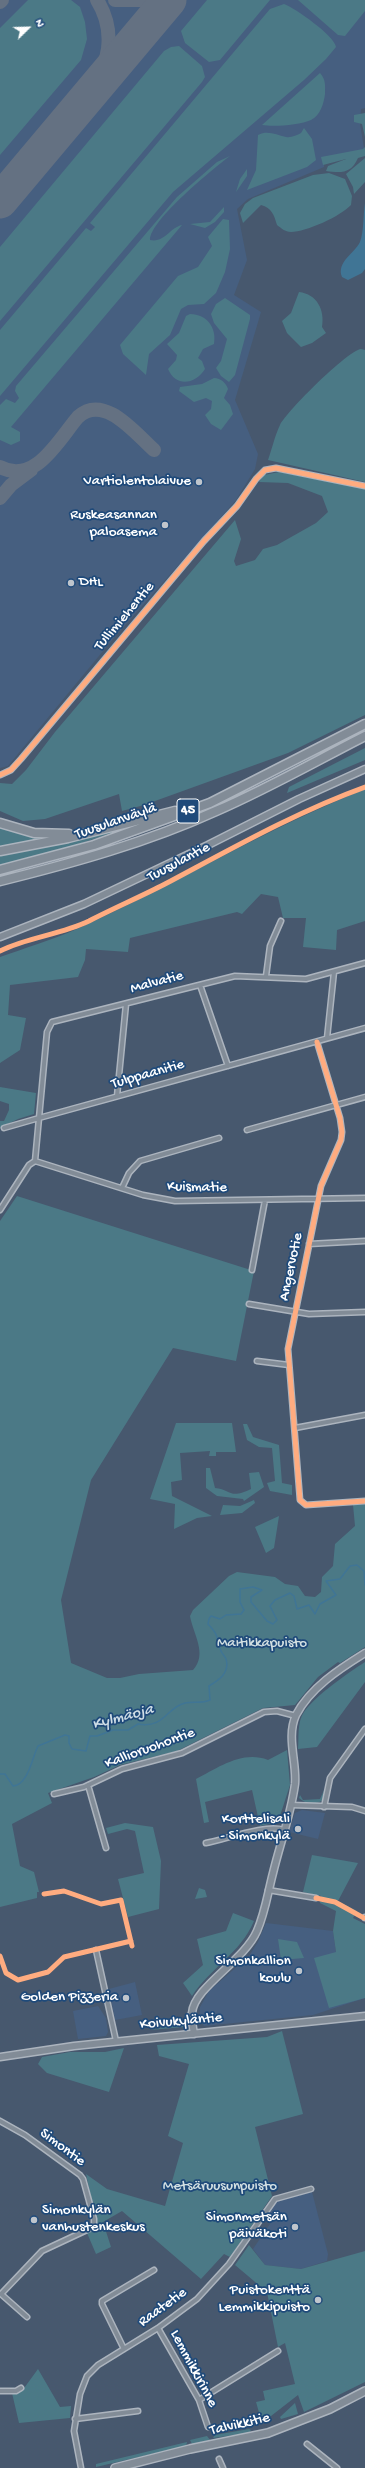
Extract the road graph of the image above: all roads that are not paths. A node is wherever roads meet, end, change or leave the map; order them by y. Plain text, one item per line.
1 (365, 486) edge
2 (365, 724) edge
3 (365, 736) edge
4 (365, 769) edge
5 (0, 775) edge
6 (260, 779) junction
7 (0, 823) edge
8 (94, 832) junction
9 (0, 851) edge
10 (0, 870) edge
11 (0, 881) edge
12 (281, 920) dead end
13 (16, 932) junction
14 (0, 937) edge
15 (0, 942) edge
16 (365, 963) edge
17 (334, 972) junction
18 (266, 976) junction
19 (200, 985) junction
20 (126, 1004) junction
21 (365, 1028) edge
22 (327, 1038) junction
23 (317, 1042) junction
24 (228, 1066) junction
25 (117, 1096) junction
26 (365, 1096) edge
27 (336, 1105) junction
28 (39, 1118) junction
29 (4, 1128) dead end
30 (247, 1130) dead end
31 (219, 1138) dead end
32 (35, 1161) junction
33 (122, 1188) junction
34 (365, 1198) edge
35 (318, 1199) junction
36 (266, 1200) junction
37 (0, 1210) edge
38 (365, 1241) edge
39 (308, 1244) junction
40 (252, 1270) dead end
41 (250, 1304) dead end
42 (365, 1312) edge
43 (294, 1313) junction
44 (257, 1361) dead end
45 (289, 1365) junction
46 (365, 1415) edge
47 (296, 1428) junction
48 (365, 1501) edge
49 (365, 1653) edge
50 (296, 1716) junction
51 (365, 1729) edge
52 (88, 1785) junction
53 (54, 1794) dead end
54 (291, 1805) junction
55 (324, 1807) junction
56 (365, 1811) edge
57 (284, 1830) junction
58 (206, 1843) dead end
59 (106, 1848) dead end
60 (268, 1890) junction
61 (316, 1898) dead end
62 (96, 1950) dead end
63 (365, 2016) edge
64 (194, 2034) junction
65 (116, 2041) junction
66 (0, 2057) edge
67 (0, 2121) edge
68 (311, 2189) dead end
69 (154, 2270) dead end
70 (27, 2317) dead end
71 (158, 2328) junction
72 (124, 2349) junction
73 (278, 2351) dead end
74 (21, 2388) dead end
75 (0, 2391) edge
76 (365, 2391) edge
77 (199, 2400) junction
78 (138, 2411) dead end
79 (75, 2418) junction
80 (208, 2427) dead end
81 (307, 2444) dead end
82 (219, 2459) dead end
83 (81, 2468) edge
84 (115, 2468) edge
85 (223, 2468) edge
86 (337, 2468) edge

1 - 5 street, Tullimiehentie
2 - 6 highway, Tuusulanväylä / 45
3 - 11 highway, Tuusulanväylä / 45
4 - 13 main road, Tuusulantie
6 - 8 highway
6 - 10 highway, Tuusulanväylä / 45
7 - 8 highway
8 - 9 highway
12 - 18 street
13 - 14 main road, Tuusulantie
13 - 15 main road, Tuusulantie
16 - 17 street, Malvatie
17 - 18 street, Malvatie
17 - 22 street
18 - 19 street, Malvatie
19 - 20 street, Malvatie
19 - 24 street
20 - 25 street
20 - 28 street, Malvatie
21 - 22 street, Tulppaanitie
22 - 23 street, Tulppaanitie
23 - 24 street, Tulppaanitie
23 - 27 street, Angervotie
24 - 25 street, Tulppaanitie
25 - 28 street, Tulppaanitie
26 - 27 street
27 - 30 street
27 - 35 street, Angervotie
28 - 29 street, Tulppaanitie
28 - 32 street
31 - 33 street
32 - 33 street, Kuismatie
32 - 37 street
33 - 36 street, Kuismatie
34 - 35 street, Kuismatie
35 - 36 street, Kuismatie
35 - 39 street, Angervotie
36 - 40 street
38 - 39 street
39 - 43 street, Angervotie
41 - 43 street, Angervotie
42 - 43 street
43 - 45 street, Angervotie
44 - 45 street
45 - 47 street, Angervotie
46 - 47 street
47 - 48 street, Angervotie
49 - 50 main road
50 - 52 street, Kallioruohontie
50 - 54 main road
51 - 55 street
52 - 53 street, Kallioruohontie
52 - 59 street
54 - 55 street
54 - 57 main road
55 - 56 street
57 - 58 street
57 - 60 main road
60 - 61 street
60 - 64 main road
62 - 65 street
63 - 64 main road, Koivukyläntie
64 - 65 main road, Koivukyläntie
65 - 66 main road, Koivukyläntie
67 - 70 street, Simontie
68 - 71 street, Raatetie
69 - 72 street
71 - 72 street, Raatetie
71 - 77 street, Lemmikkirinne
72 - 79 street, Raatetie
73 - 77 street
74 - 75 street
76 - 84 main road, Talvikkitie
77 - 80 street, Lemmikkirinne
78 - 79 street
79 - 83 street, Raatetie
81 - 86 street
82 - 85 street

